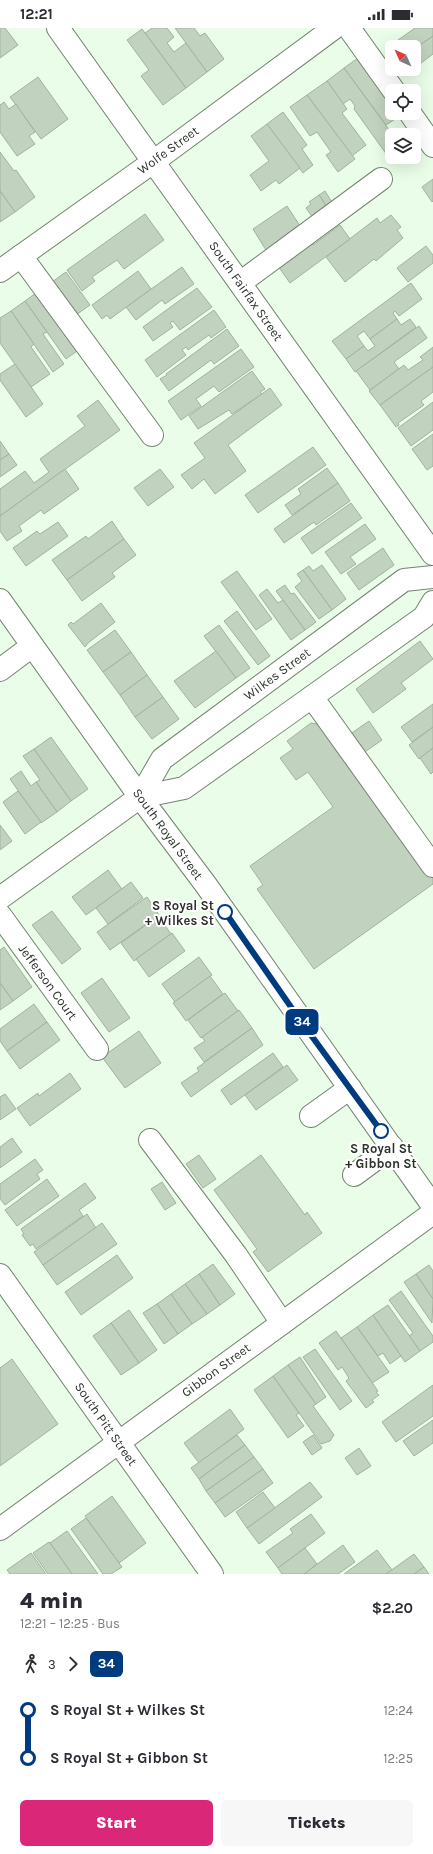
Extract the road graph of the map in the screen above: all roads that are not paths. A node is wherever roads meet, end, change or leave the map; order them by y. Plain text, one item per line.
1 (58, 28) edge
2 (334, 28) edge
3 (349, 28) edge
4 (389, 84) edge
5 (415, 120) edge
6 (433, 146) edge
7 (153, 162) junction
8 (381, 179) dead end
9 (22, 256) junction
10 (0, 271) edge
11 (240, 282) junction
12 (152, 434) dead end
13 (433, 554) edge
14 (433, 576) edge
15 (0, 600) edge
16 (433, 602) edge
17 (32, 646) junction
18 (0, 670) edge
19 (312, 697) junction
20 (140, 797) junction
21 (433, 866) edge
22 (0, 898) edge
23 (0, 915) edge
24 (97, 1049) dead end
25 (350, 1088) junction
26 (311, 1116) dead end
27 (150, 1140) dead end
28 (392, 1147) junction
29 (354, 1175) dead end
30 (433, 1206) edge
31 (433, 1212) edge
32 (0, 1275) edge
33 (282, 1323) junction
34 (119, 1442) junction
35 (0, 1529) edge
36 (212, 1574) edge

1 - 7 street, South Fairfax Street
2 - 7 street, Wolfe Street
3 - 4 street
5 - 6 street
7 - 9 street, Wolfe Street
7 - 11 street, South Fairfax Street
8 - 11 street
9 - 10 street, Wolfe Street
9 - 12 street
11 - 13 street, South Fairfax Street
14 - 20 street, Wilkes Street
15 - 17 street, South Royal Street
16 - 19 street, Wilkes Street
17 - 18 street
17 - 20 street, South Royal Street
19 - 20 street, Wilkes Street
19 - 21 street
20 - 22 street, Wilkes Street
20 - 25 street, South Royal Street
23 - 24 street, Jefferson Court
25 - 26 street
25 - 28 street, South Royal Street
27 - 33 street
28 - 29 street
28 - 30 street, South Royal Street
31 - 33 street, Gibbon Street
32 - 34 street, South Pitt Street
33 - 34 street, Gibbon Street
34 - 35 street, Gibbon Street
34 - 36 street, South Pitt Street

